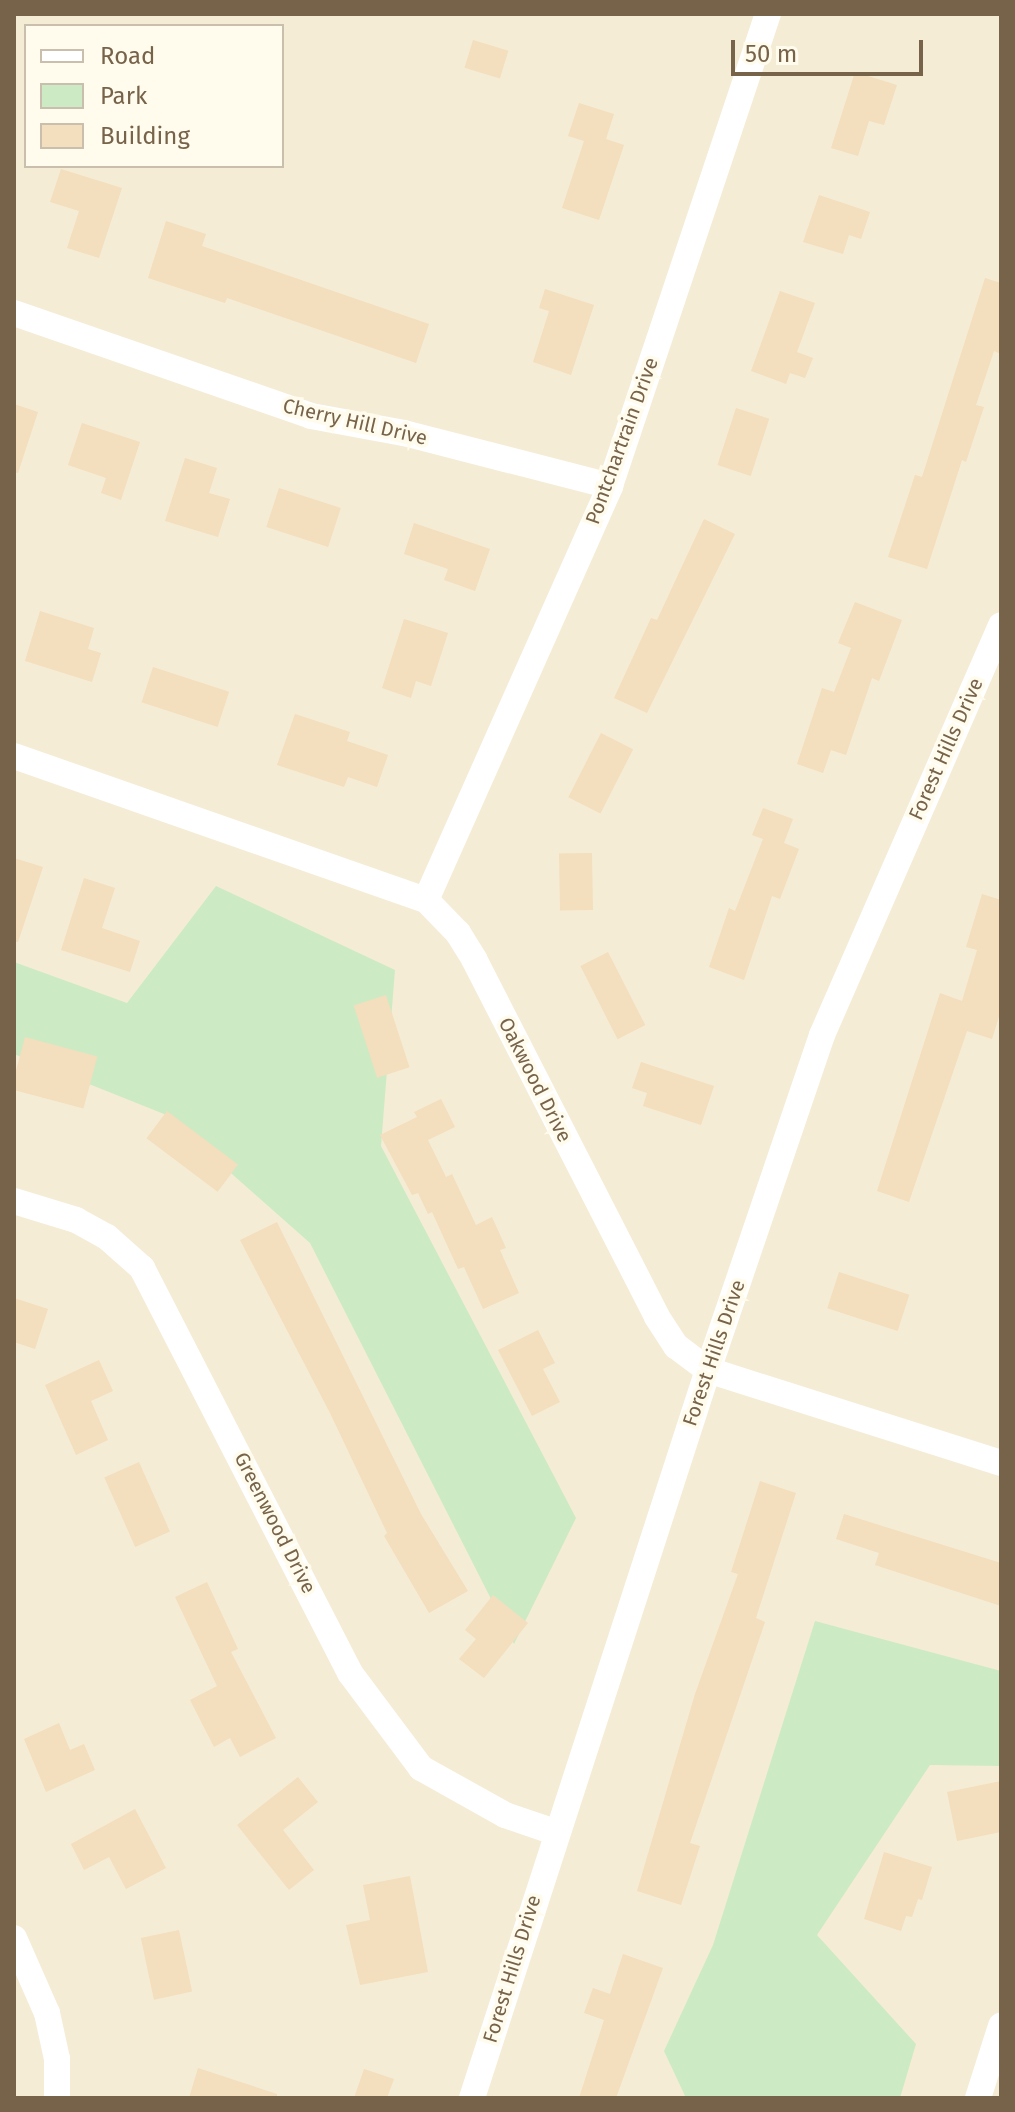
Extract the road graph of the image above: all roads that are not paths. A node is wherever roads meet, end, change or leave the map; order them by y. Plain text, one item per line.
1 (768, 14) edge
2 (14, 313) edge
3 (610, 486) junction
4 (1001, 625) edge
5 (14, 756) edge
6 (426, 900) junction
7 (14, 1201) edge
8 (708, 1370) junction
9 (1001, 1463) edge
10 (555, 1832) junction
11 (14, 1938) edge
12 (1001, 2026) edge
13 (57, 2098) edge
14 (472, 2098) edge
15 (978, 2098) edge

1 - 3 street, Pontchartrain Drive
2 - 3 street, Cherry Hill Drive
3 - 6 street, Pontchartrain Drive
4 - 8 street, Forest Hills Drive
5 - 6 street, Oakwood Drive
6 - 8 street, Oakwood Drive
7 - 10 street, Greenwood Drive
8 - 9 street, Oakwood Drive
8 - 10 street, Forest Hills Drive
10 - 14 street, Forest Hills Drive
11 - 13 street
12 - 15 street

